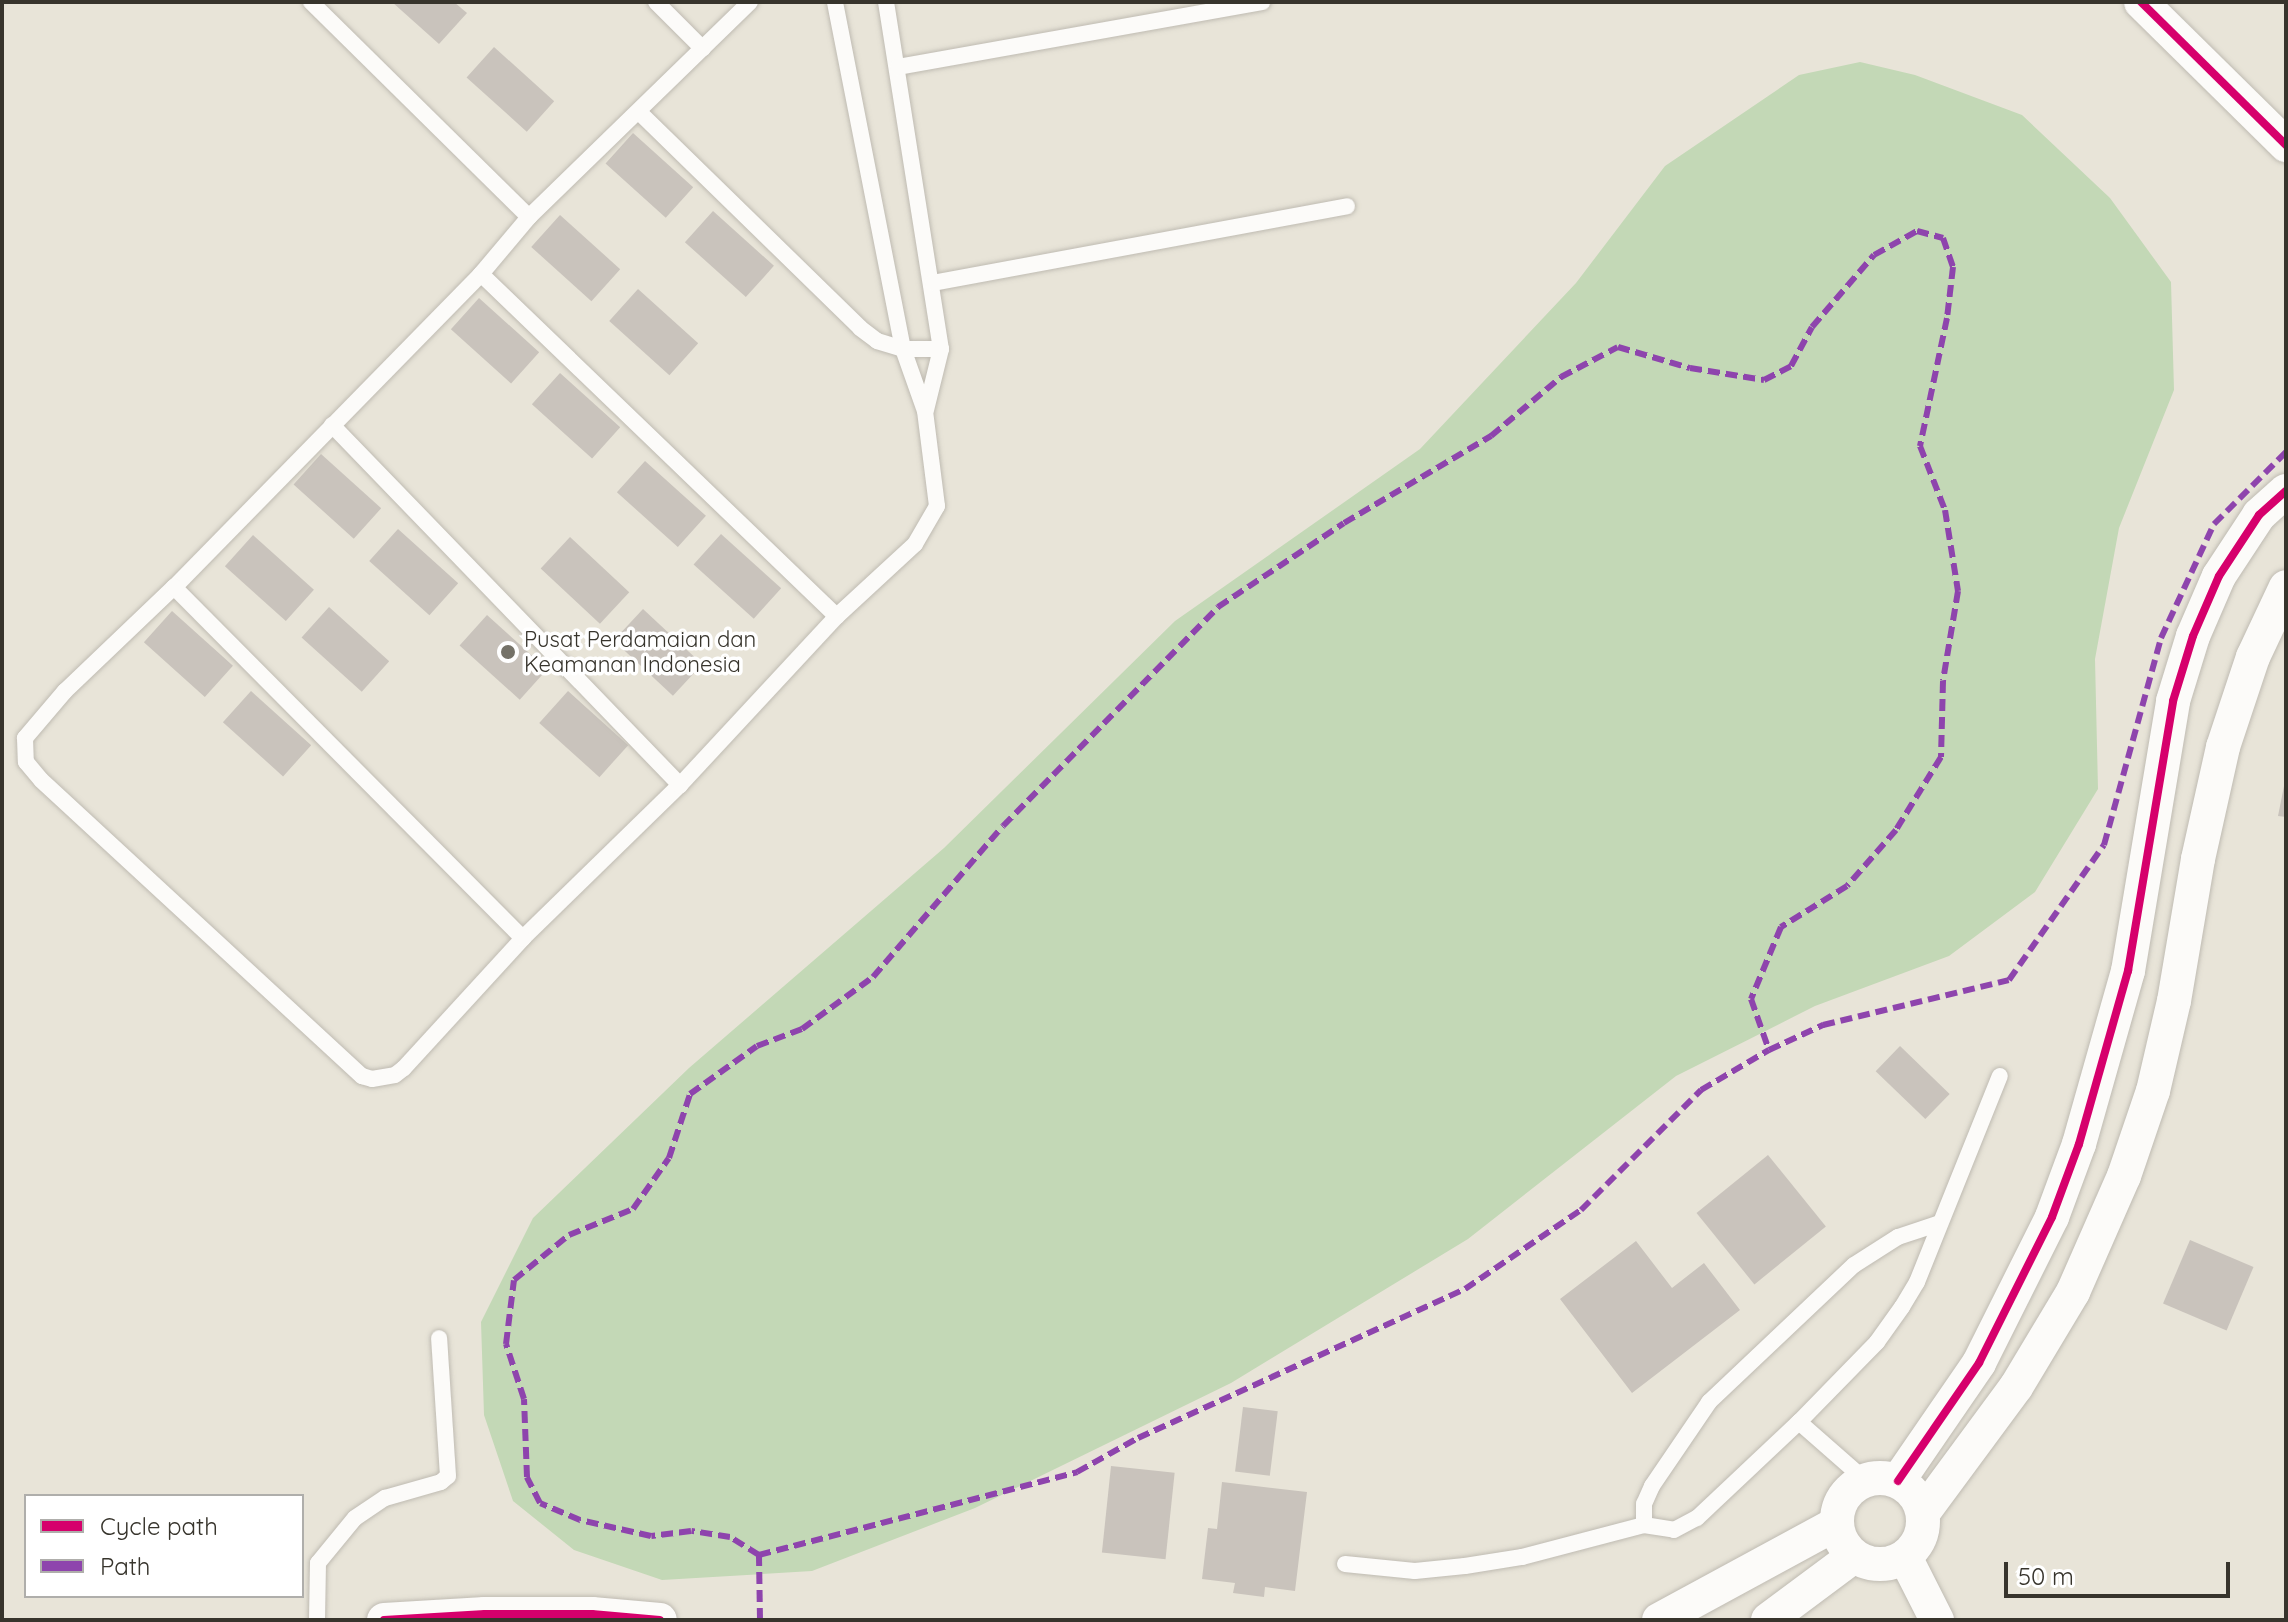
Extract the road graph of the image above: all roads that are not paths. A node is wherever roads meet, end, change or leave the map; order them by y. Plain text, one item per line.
1 (311, 2) edge
2 (656, 2) edge
3 (750, 2) edge
4 (835, 2) edge
5 (886, 2) edge
6 (1262, 2) edge
7 (2141, 2) edge
8 (703, 49) junction
9 (898, 67) junction
10 (639, 112) junction
11 (2286, 145) edge
12 (1347, 206) dead end
13 (529, 217) junction
14 (481, 274) junction
15 (933, 283) junction
16 (903, 349) junction
17 (941, 349) junction
18 (925, 411) junction
19 (332, 425) junction
20 (2286, 491) edge
21 (174, 587) junction
22 (2286, 587) edge
23 (837, 616) junction
24 (680, 785) junction
25 (523, 938) junction
26 (2000, 1076) dead end
27 (1940, 1223) junction
28 (439, 1338) dead end
29 (1799, 1422) junction
30 (1864, 1479) junction
31 (1898, 1481) junction
32 (1923, 1513) junction
33 (1836, 1524) junction
34 (1644, 1525) junction
35 (1854, 1556) junction
36 (1905, 1557) junction
37 (1345, 1564) dead end
38 (317, 1620) edge
39 (384, 1620) edge
40 (660, 1620) edge
41 (1659, 1620) edge
42 (1768, 1620) edge
43 (1937, 1620) edge

1 - 13 lane
2 - 8 lane
3 - 8 lane
4 - 16 lane
5 - 9 lane
6 - 9 lane
7 - 11 street
8 - 10 lane
9 - 15 lane
10 - 13 lane
10 - 16 lane
12 - 15 lane
13 - 14 lane
14 - 19 lane
14 - 23 lane
15 - 17 lane
16 - 17 lane
16 - 18 lane
17 - 18 lane
18 - 23 lane
19 - 21 lane
19 - 24 lane
20 - 31 street
21 - 25 lane
21 - 25 lane
22 - 32 street
23 - 24 lane
24 - 25 lane
26 - 27 lane
27 - 29 lane
27 - 34 lane
28 - 38 lane
29 - 30 lane
29 - 34 lane
30 - 31 street
30 - 33 street
31 - 32 street
32 - 36 street
33 - 35 street
33 - 41 street
34 - 37 lane
35 - 36 street
35 - 42 street
36 - 43 street
39 - 40 street

